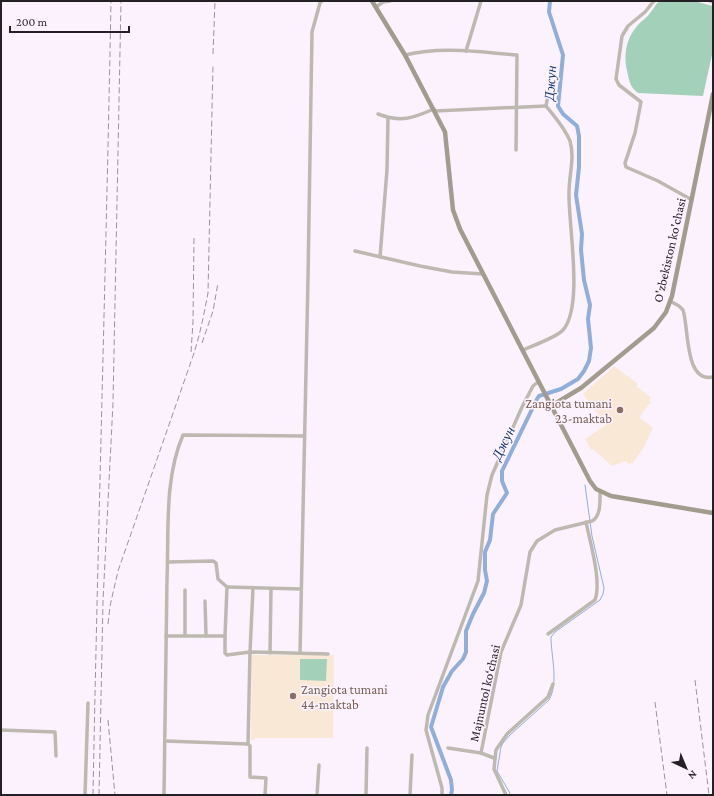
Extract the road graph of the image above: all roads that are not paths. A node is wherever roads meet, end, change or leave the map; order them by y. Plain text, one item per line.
1 (322, 1) edge
2 (372, 1) edge
3 (390, 1) edge
4 (481, 1) edge
5 (654, 1) edge
6 (383, 2) edge
7 (376, 7) junction
8 (466, 51) junction
9 (405, 55) junction
10 (549, 89) dead end
11 (713, 94) edge
12 (516, 106) junction
13 (546, 106) junction
14 (434, 110) junction
15 (378, 114) dead end
16 (388, 118) junction
17 (710, 119) edge
18 (516, 150) dead end
19 (692, 200) junction
20 (355, 251) dead end
21 (380, 257) junction
22 (483, 274) junction
23 (670, 301) junction
24 (523, 350) junction
25 (713, 377) edge
26 (538, 382) junction
27 (551, 406) junction
28 (304, 436) junction
29 (600, 492) junction
30 (713, 513) edge
31 (589, 522) junction
32 (168, 562) junction
33 (227, 587) junction
34 (253, 588) junction
35 (271, 589) junction
36 (300, 589) junction
37 (185, 590) dead end
38 (205, 601) dead end
39 (548, 634) dead end
40 (185, 635) junction
41 (206, 635) junction
42 (166, 636) junction
43 (225, 636) junction
44 (250, 652) junction
45 (270, 653) junction
46 (300, 653) junction
47 (328, 654) dead end
48 (553, 684) dead end
49 (88, 703) dead end
50 (1, 730) edge
51 (165, 741) junction
52 (248, 744) junction
53 (368, 748) dead end
54 (448, 748) dead end
55 (481, 753) junction
56 (412, 755) dead end
57 (56, 756) dead end
58 (494, 758) junction
59 (319, 764) dead end
60 (85, 795) edge
61 (164, 795) edge
62 (265, 795) edge
63 (317, 795) edge
64 (366, 795) edge
65 (410, 795) edge
66 (442, 795) edge
67 (506, 795) edge

1 - 28 street
2 - 7 main road
3 - 6 street
4 - 8 street
5 - 19 street
6 - 7 street
7 - 9 main road
8 - 9 street
8 - 12 street
9 - 14 main road
10 - 13 street
11 - 17 main road, O'zbekiston ko'chasi
12 - 13 street
12 - 14 street
12 - 18 street
13 - 24 street
14 - 16 street
14 - 22 main road
15 - 16 street
16 - 21 street
17 - 19 main road, O'zbekiston ko'chasi
19 - 23 main road, O'zbekiston ko'chasi
20 - 21 street
21 - 22 street
22 - 24 main road
23 - 25 street
23 - 27 main road, O'zbekiston ko'chasi
24 - 26 main road
26 - 27 main road
26 - 66 street
27 - 29 main road
28 - 32 street
28 - 36 street
29 - 30 main road
29 - 31 street
31 - 39 street
31 - 55 street, Majnuntol ko‘chasi
32 - 33 street
32 - 42 street
33 - 34 street
33 - 43 street
34 - 35 street
34 - 44 street
35 - 36 street
35 - 45 street
36 - 46 street
37 - 40 street
38 - 41 street
40 - 41 street
40 - 42 street
41 - 43 street
42 - 51 street
43 - 44 street
44 - 45 street
44 - 52 street
45 - 46 street
46 - 47 street
48 - 58 street
49 - 60 street
50 - 57 street
51 - 52 street
51 - 61 street
52 - 62 street
53 - 64 street
54 - 55 street
55 - 58 street, Majnuntol ko‘chasi
56 - 65 street
58 - 67 street
59 - 63 street

